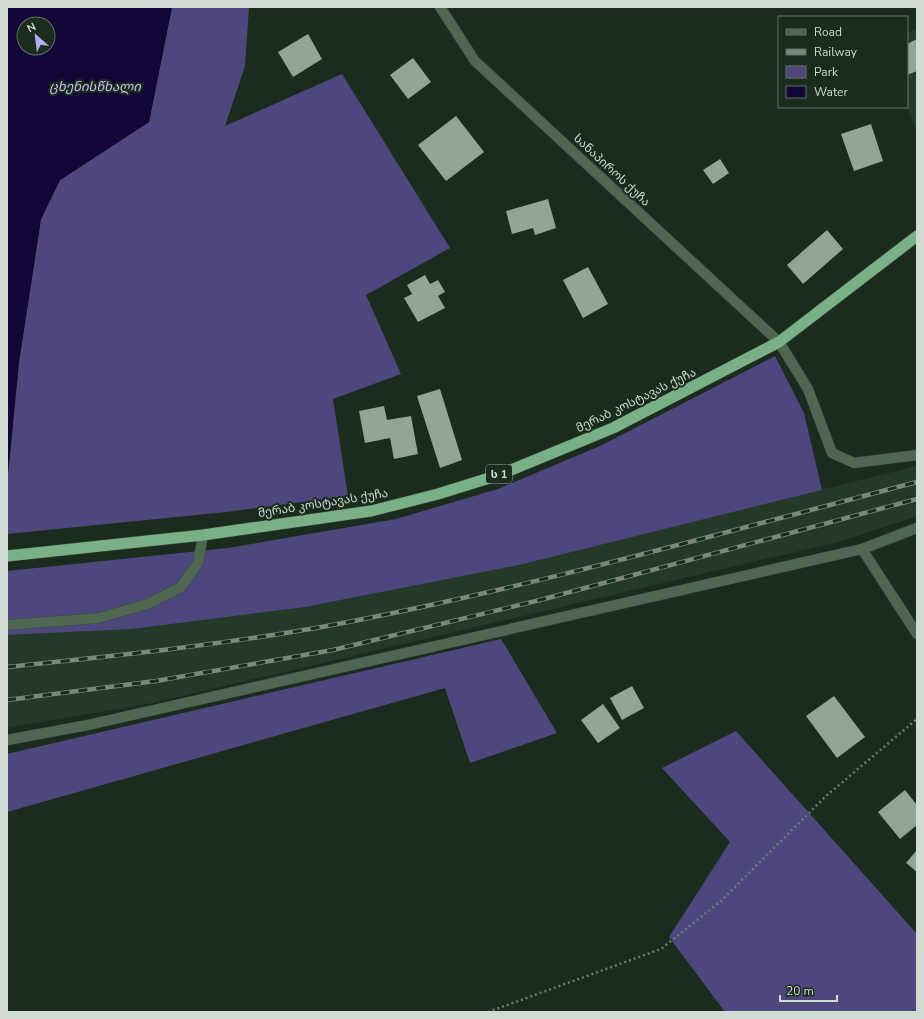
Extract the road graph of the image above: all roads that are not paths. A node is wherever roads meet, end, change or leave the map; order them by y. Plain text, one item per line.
1 (440, 7) edge
2 (917, 236) edge
3 (779, 342) junction
4 (917, 455) edge
5 (917, 528) edge
6 (203, 535) junction
7 (862, 549) junction
8 (7, 556) edge
9 (7, 625) edge
10 (917, 634) edge
11 (7, 740) edge

1 - 3 street, სანაპიროს ქუჩა
2 - 3 highway, მერაბ კოსტავას ქუჩა / ს 1
3 - 4 street, სანაპიროს ქუჩა
3 - 6 highway, მერაბ კოსტავას ქუჩა / ს 1
5 - 7 street
6 - 8 highway, მერაბ კოსტავას ქუჩა / ს 1
6 - 9 street
7 - 10 street
7 - 11 street

